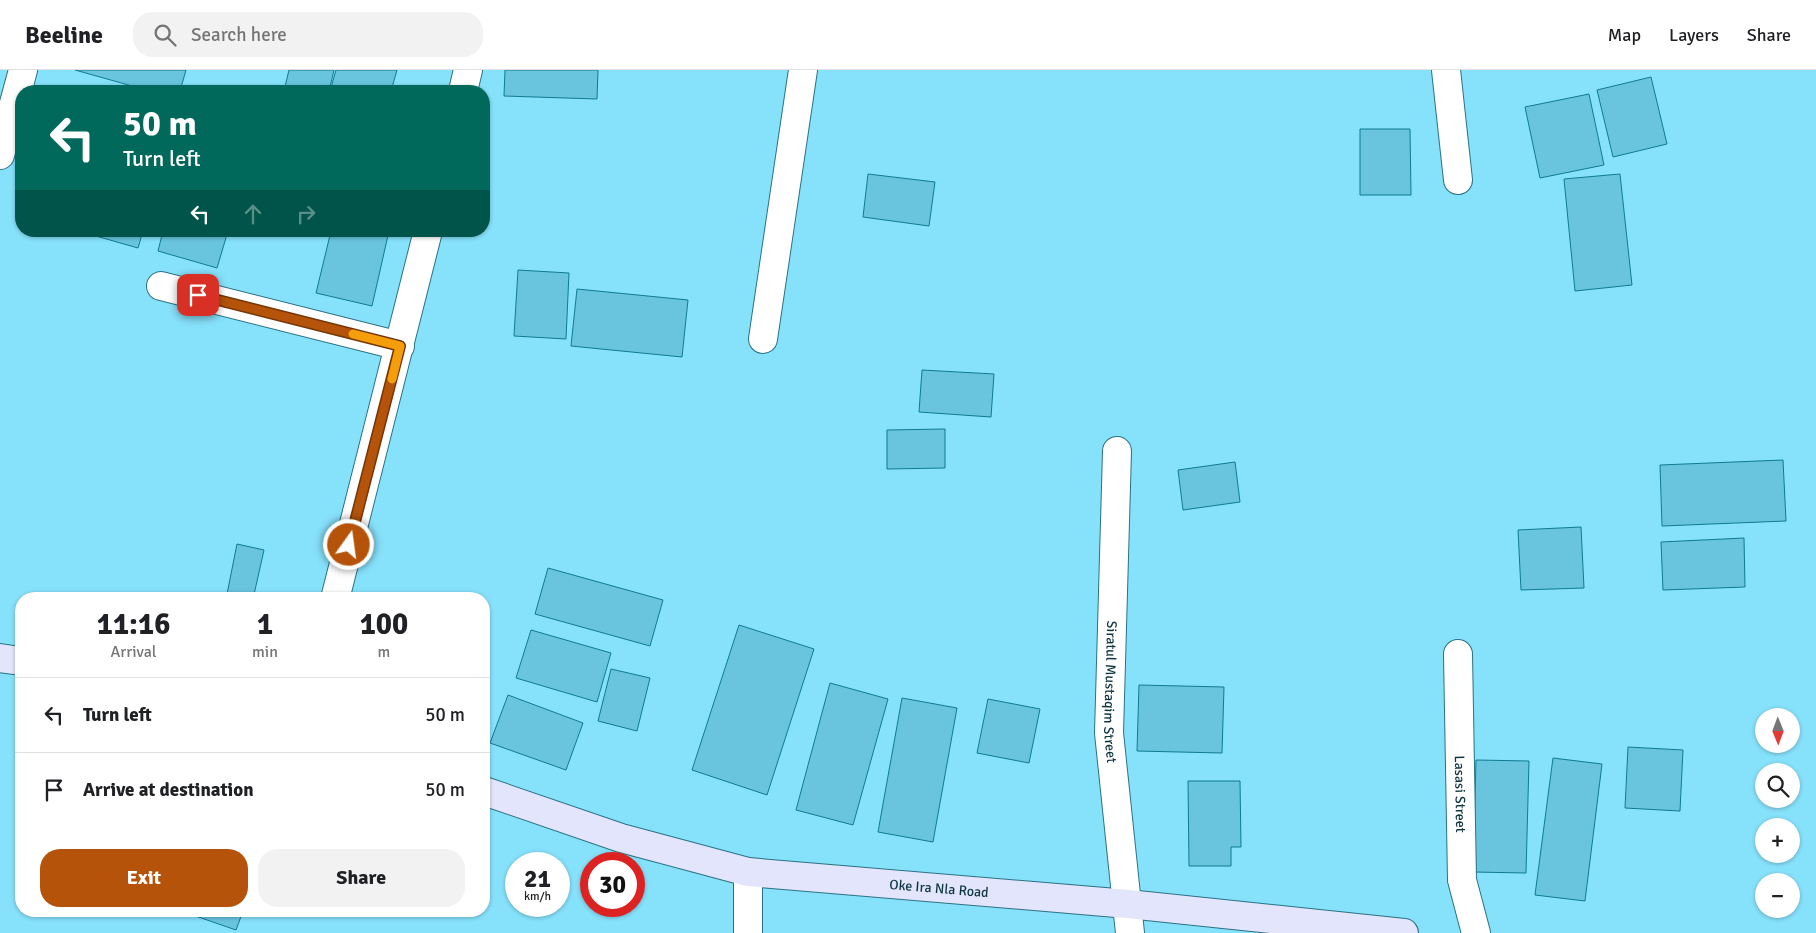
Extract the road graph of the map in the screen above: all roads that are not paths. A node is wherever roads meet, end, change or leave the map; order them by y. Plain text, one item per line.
1 (23, 70) edge
2 (468, 70) edge
3 (803, 70) edge
4 (1446, 70) edge
5 (19, 85) edge
6 (464, 85) edge
7 (15, 100) edge
8 (0, 155) edge
9 (1458, 180) dead end
10 (427, 237) edge
11 (161, 286) dead end
12 (763, 339) dead end
13 (400, 346) junction
14 (1117, 451) dead end
15 (337, 592) edge
16 (1458, 654) dead end
17 (0, 658) edge
18 (15, 660) edge
19 (490, 793) edge
20 (748, 872) junction
21 (1128, 904) junction
22 (748, 933) edge
23 (1130, 933) edge
24 (1404, 933) edge
25 (1476, 933) edge

1 - 5 street
2 - 6 street
3 - 12 street
4 - 9 street
7 - 8 street
10 - 13 street
11 - 13 street
13 - 15 street
14 - 21 street, Siratul Mustaqim Street
16 - 25 street, Lasasi Street
17 - 18 street
19 - 20 street, Oke Ira Nla Road
20 - 21 street, Oke Ira Nla Road
20 - 22 street
21 - 23 street, Siratul Mustaqim Street
21 - 24 street, Oke Ira Nla Road

